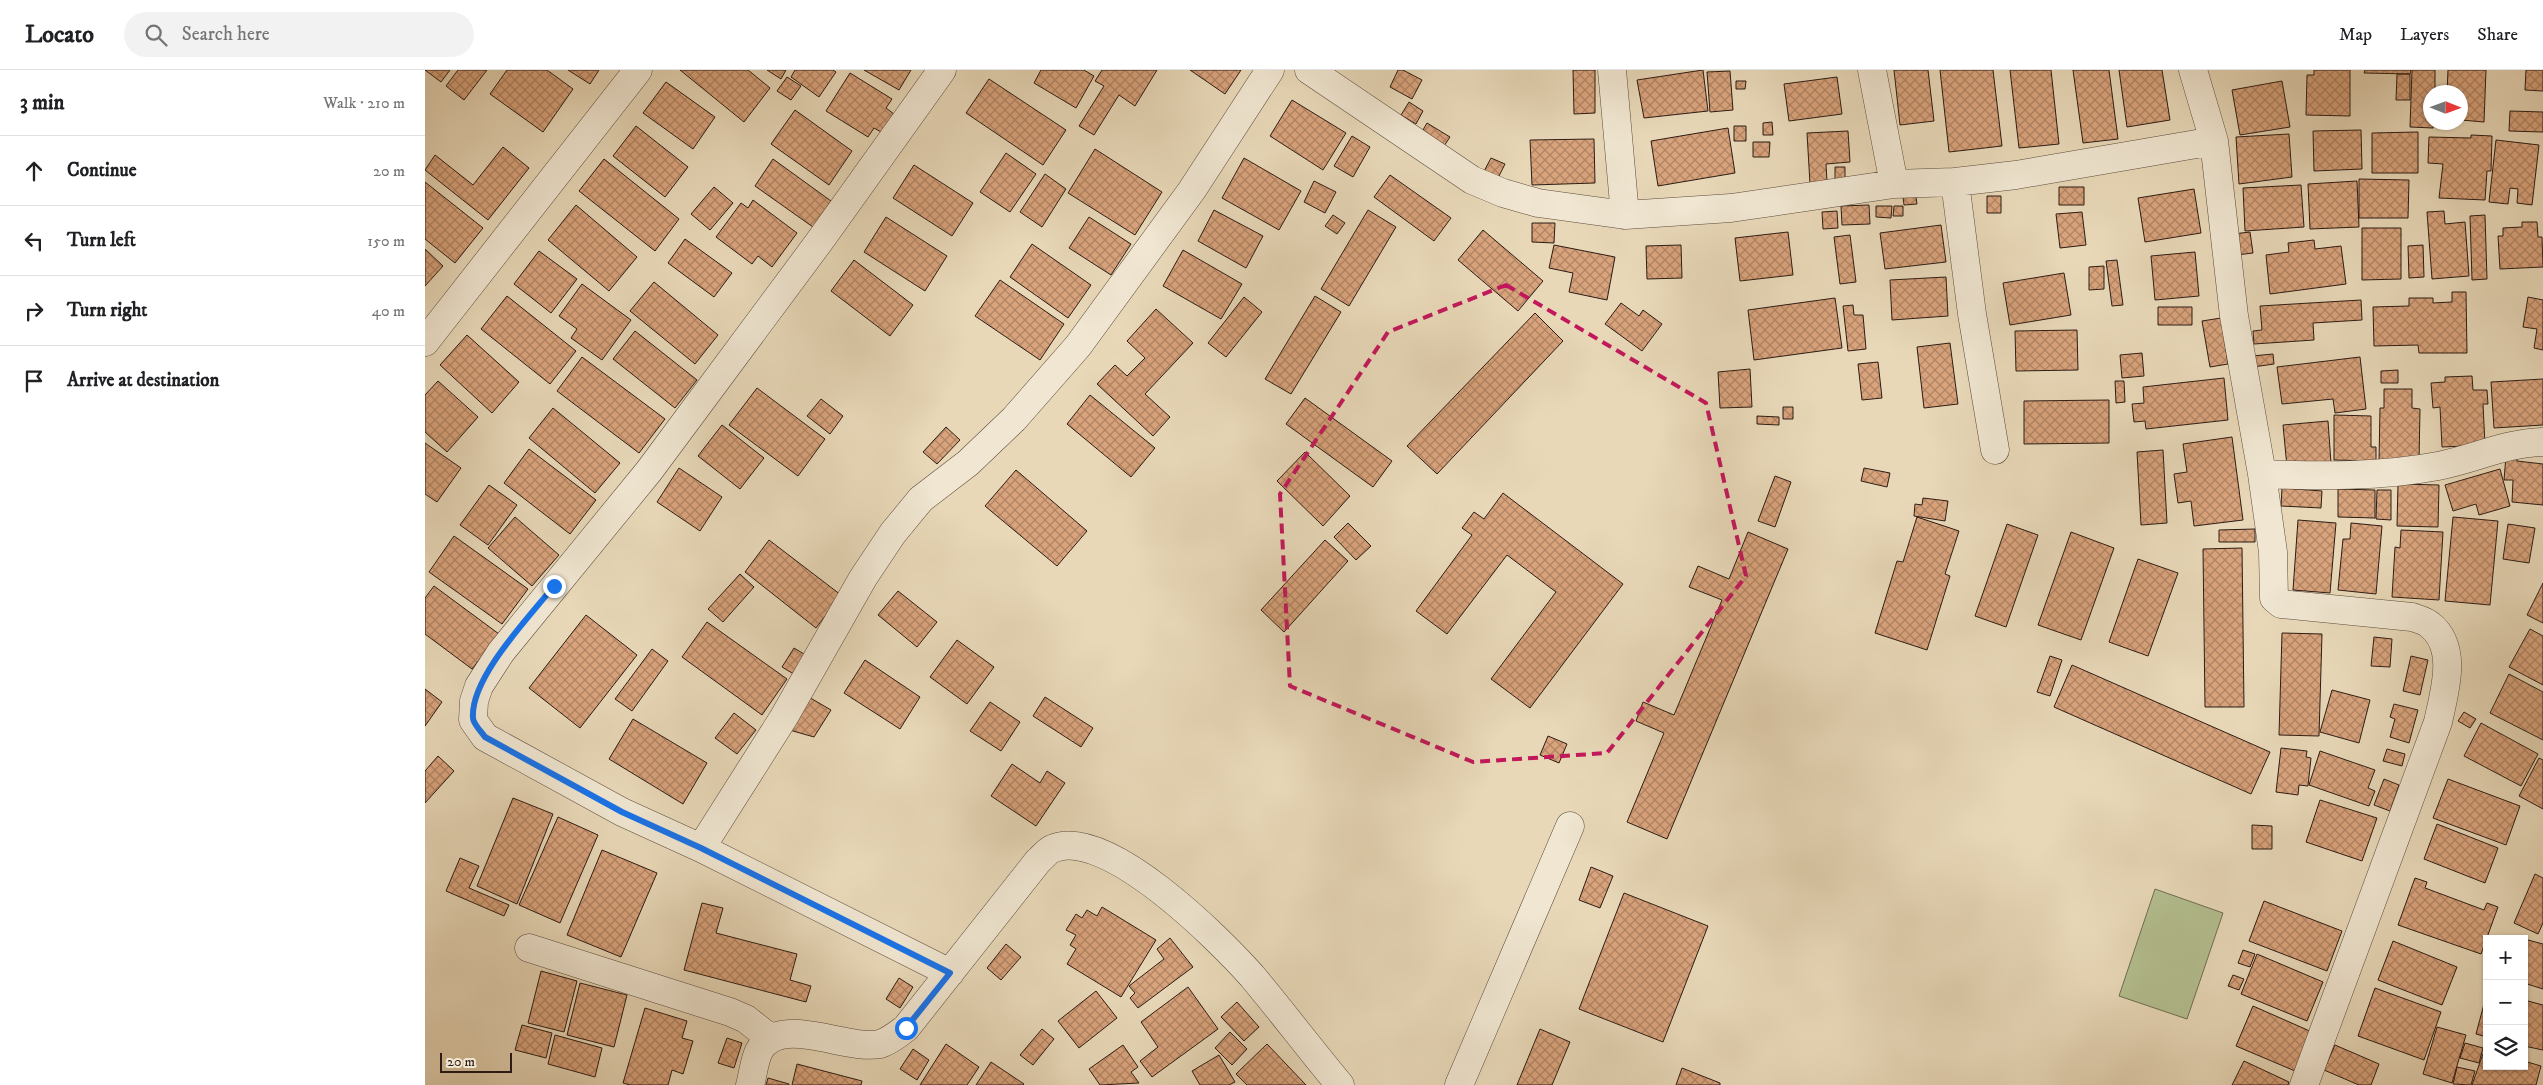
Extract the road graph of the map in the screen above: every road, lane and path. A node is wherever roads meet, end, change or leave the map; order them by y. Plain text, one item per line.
1 (638, 70) edge
2 (942, 70) edge
3 (1269, 70) edge
4 (1309, 70) edge
5 (1612, 70) edge
6 (1872, 70) edge
7 (2193, 70) edge
8 (2214, 141) junction
9 (1955, 182) junction
10 (1894, 184) junction
11 (1625, 215) junction
12 (425, 342) edge
13 (2543, 442) edge
14 (1995, 450) dead end
15 (2262, 474) junction
16 (1570, 826) dead end
17 (701, 848) junction
18 (529, 948) dead end
19 (950, 973) junction
20 (770, 1038) junction
21 (750, 1085) edge
22 (1340, 1085) edge
23 (1459, 1085) edge
24 (2304, 1085) edge

1 - 12 street
2 - 17 street
3 - 17 street
4 - 11 street
5 - 11 street
6 - 10 street
7 - 8 street
8 - 9 street
8 - 15 street
9 - 10 street
9 - 14 street
10 - 11 street
13 - 15 street
15 - 24 street
16 - 23 street
17 - 19 street
18 - 20 street
19 - 20 street
19 - 22 street
20 - 21 street

